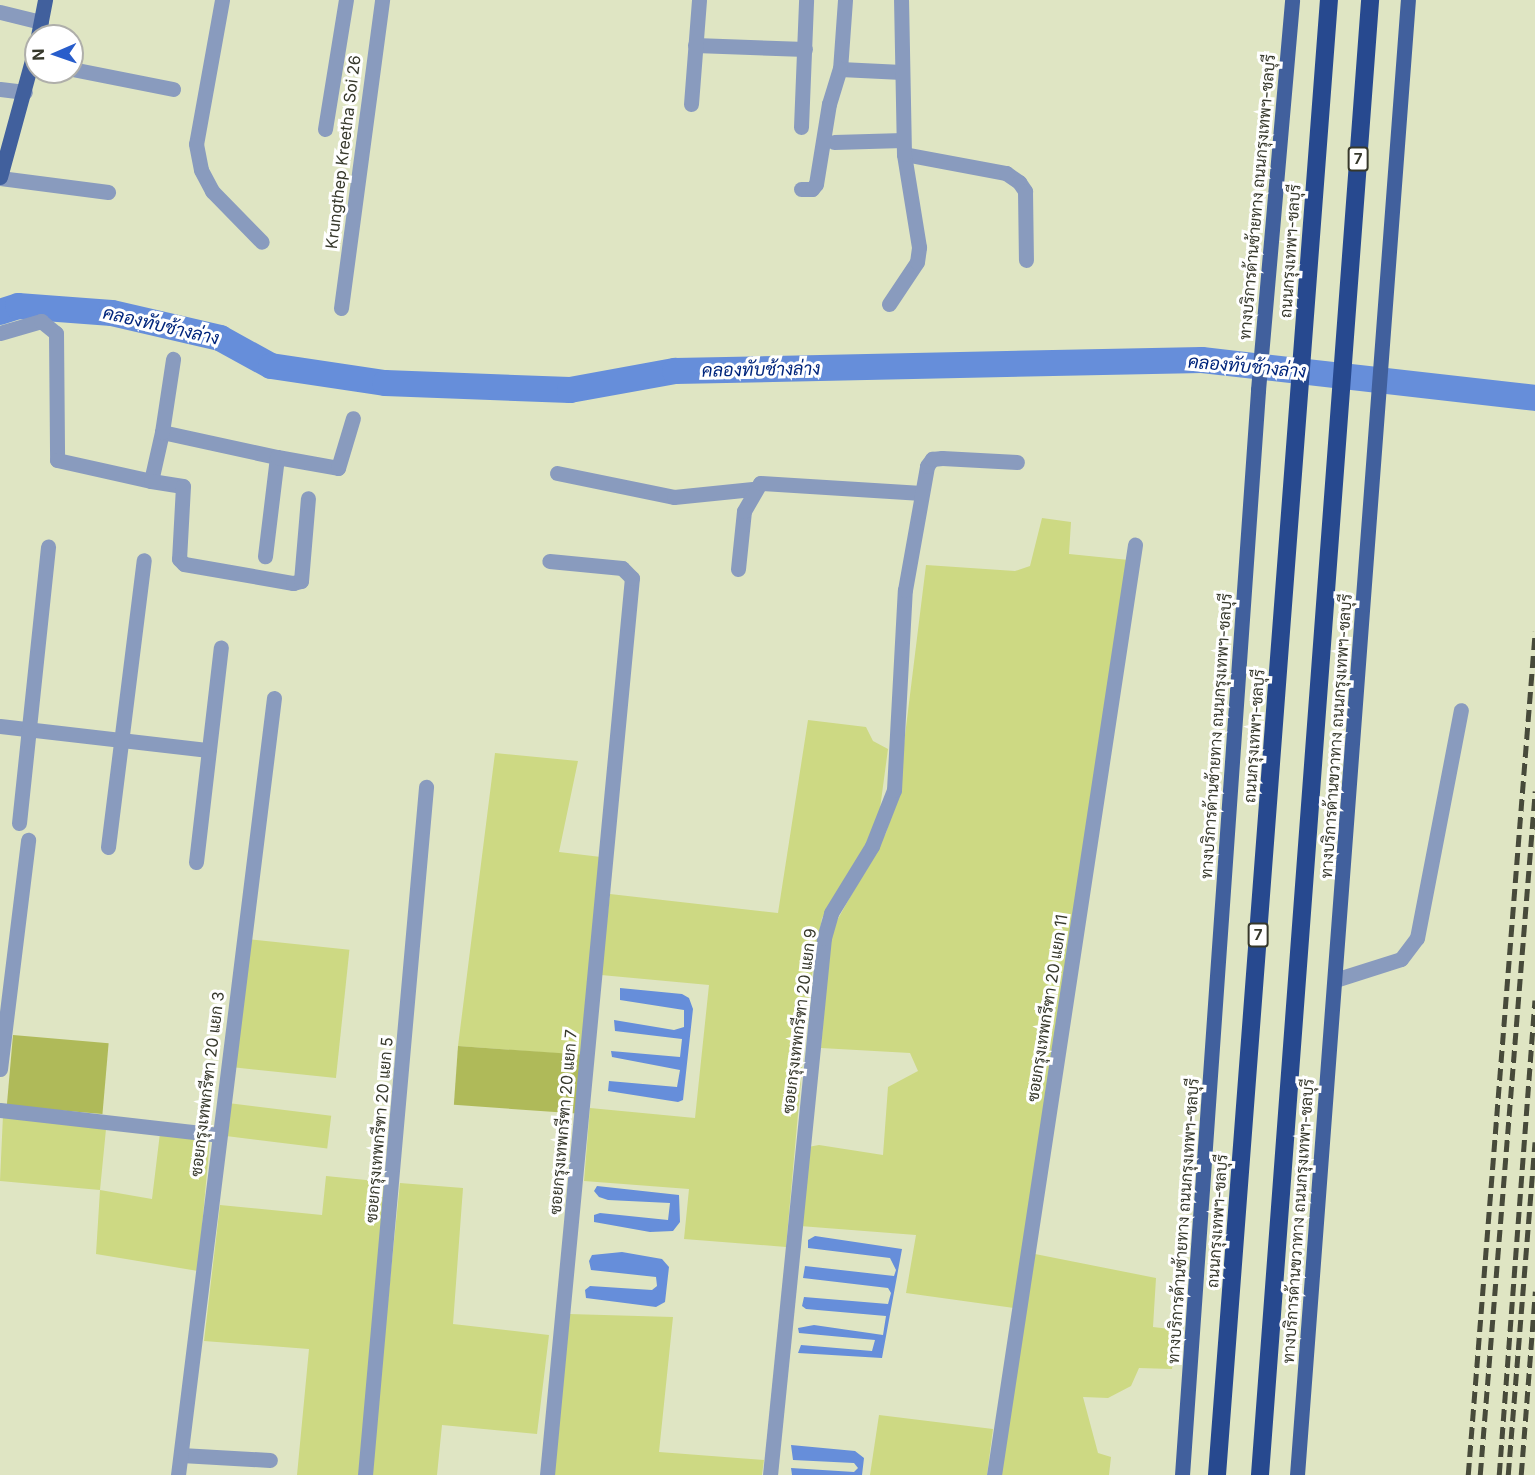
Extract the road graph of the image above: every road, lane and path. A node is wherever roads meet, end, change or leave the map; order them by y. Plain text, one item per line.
1 (45, 0) edge
2 (222, 0) edge
3 (346, 0) edge
4 (382, 0) edge
5 (699, 0) edge
6 (806, 0) edge
7 (845, 0) edge
8 (901, 0) edge
9 (1292, 0) edge
10 (1329, 0) edge
11 (1370, 0) edge
12 (1408, 0) edge
13 (0, 12) edge
14 (28, 24) edge
15 (40, 24) edge
16 (695, 45) junction
17 (805, 49) junction
18 (840, 69) junction
19 (84, 71) edge
20 (902, 72) junction
21 (28, 84) edge
22 (0, 89) edge
23 (173, 89) dead end
24 (26, 92) junction
25 (691, 104) dead end
26 (801, 127) dead end
27 (325, 129) dead end
28 (834, 142) dead end
29 (904, 147) junction
30 (0, 178) edge
31 (801, 189) dead end
32 (108, 192) dead end
33 (262, 242) dead end
34 (1026, 260) dead end
35 (889, 304) dead end
36 (341, 308) dead end
37 (0, 333) edge
38 (173, 359) dead end
39 (353, 418) dead end
40 (162, 432) junction
41 (277, 457) junction
42 (1017, 462) dead end
43 (557, 473) dead end
44 (151, 481) junction
45 (753, 489) junction
46 (922, 493) junction
47 (308, 498) dead end
48 (1135, 545) dead end
49 (48, 547) dead end
50 (265, 556) dead end
51 (144, 560) dead end
52 (549, 561) dead end
53 (738, 569) dead end
54 (221, 647) dead end
55 (274, 698) dead end
56 (1461, 710) dead end
57 (0, 726) edge
58 (29, 730) junction
59 (122, 740) junction
60 (209, 750) junction
61 (426, 787) dead end
62 (19, 823) dead end
63 (28, 840) dead end
64 (108, 847) dead end
65 (196, 862) dead end
66 (1335, 980) junction
67 (0, 1069) edge
68 (0, 1110) edge
69 (219, 1135) junction
70 (181, 1455) junction
71 (270, 1460) dead end
72 (178, 1475) edge
73 (365, 1475) edge
74 (547, 1475) edge
75 (770, 1475) edge
76 (994, 1475) edge
77 (1182, 1475) edge
78 (1217, 1475) edge
79 (1260, 1475) edge
80 (1297, 1475) edge

1 - 15 main road
2 - 33 street
3 - 27 street
4 - 36 street, Krungthep Kreetha Soi 26
5 - 16 street
6 - 17 street
7 - 18 street
8 - 20 street
9 - 77 main road, ทางบริการด้านซ้ายทาง ถนนกรุงเทพฯ-ชลบุรี
10 - 78 highway, ถนนกรุงเทพฯ-ชลบุรี / 7
11 - 79 highway, 7
12 - 66 main road, ทางบริการด้านขวาทาง ถนนกรุงเทพฯ-ชลบุรี
13 - 14 street
16 - 17 street
16 - 25 street
17 - 26 street
18 - 20 street
18 - 31 street
19 - 23 street
20 - 29 street
21 - 24 main road
22 - 24 street
24 - 30 main road
28 - 29 street
29 - 34 street
29 - 35 street
30 - 32 street
37 - 44 street
38 - 40 street
39 - 41 street
40 - 41 street
40 - 44 street
41 - 50 street
42 - 46 street, ซอยกรุงเทพกรีฑา 20 แยก 9
43 - 45 street
44 - 47 street
45 - 46 street
45 - 53 street
46 - 75 street, ซอยกรุงเทพกรีฑา 20 แยก 9
48 - 76 street, ซอยกรุงเทพกรีฑา 20 แยก 11
49 - 58 street
51 - 59 street
52 - 74 street, ซอยกรุงเทพกรีฑา 20 แยก 7
54 - 60 street
55 - 69 street, ซอยกรุงเทพกรีฑา 20 แยก 3
56 - 66 street
57 - 58 street
58 - 59 street
58 - 62 street
59 - 60 street
59 - 64 street
60 - 65 street
61 - 73 street, ซอยกรุงเทพกรีฑา 20 แยก 5
63 - 67 street
66 - 80 main road, ทางบริการด้านขวาทาง ถนนกรุงเทพฯ-ชลบุรี
68 - 69 street
69 - 70 street, ซอยกรุงเทพกรีฑา 20 แยก 3
70 - 71 street
70 - 72 street, ซอยกรุงเทพกรีฑา 20 แยก 3

